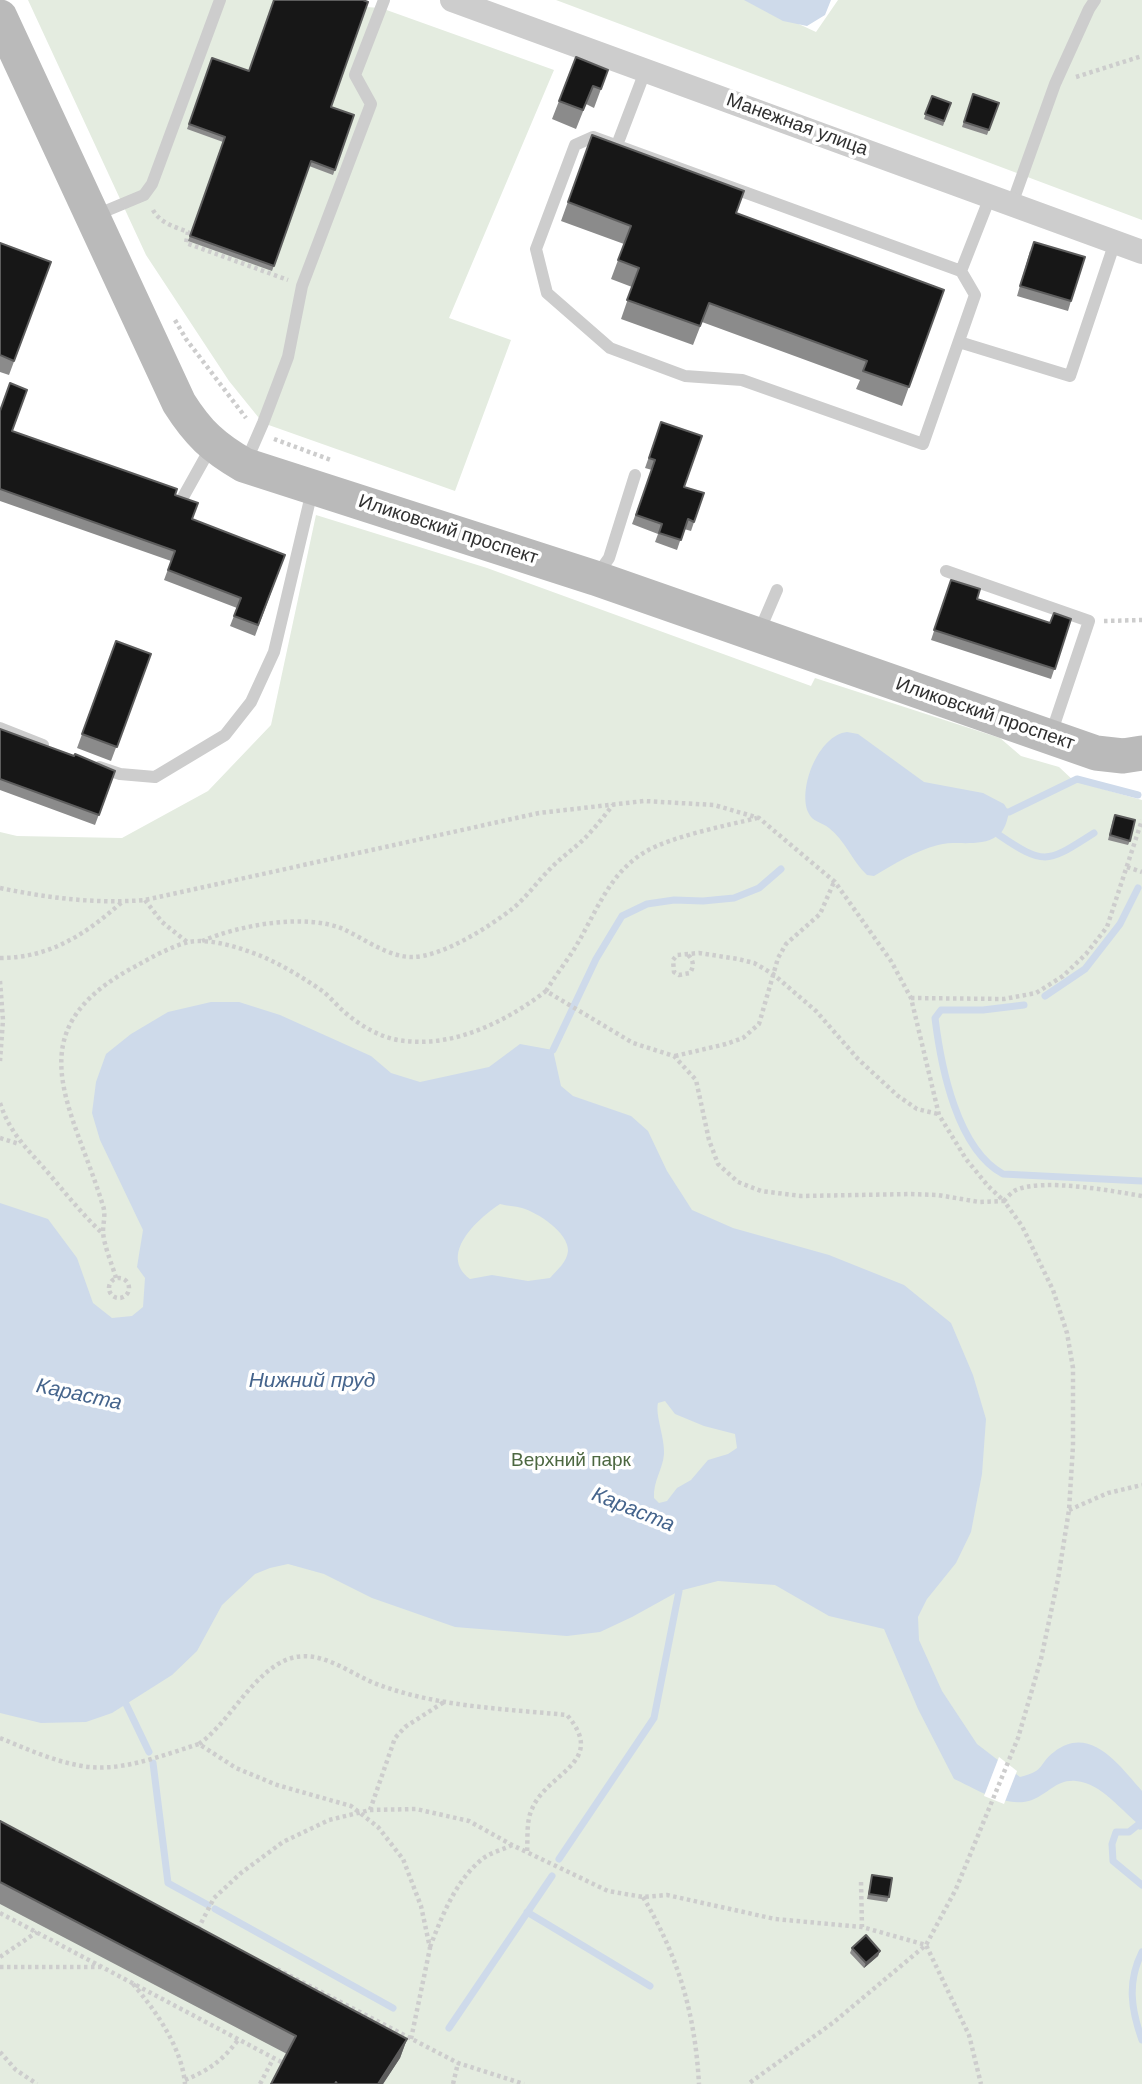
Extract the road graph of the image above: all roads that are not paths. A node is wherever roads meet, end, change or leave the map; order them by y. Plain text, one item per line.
1 (220, 0) edge
2 (384, 0) edge
3 (452, 0) edge
4 (1095, 0) edge
5 (0, 17) edge
6 (646, 69) junction
7 (617, 145) junction
8 (1001, 200) junction
9 (92, 216) junction
10 (1115, 242) junction
11 (1142, 252) edge
12 (961, 271) junction
13 (959, 342) junction
14 (212, 445) junction
15 (244, 465) junction
16 (635, 475) dead end
17 (313, 487) junction
18 (182, 499) edge
19 (946, 571) dead end
20 (595, 578) junction
21 (776, 590) dead end
22 (758, 635) junction
23 (0, 728) edge
24 (1050, 737) junction
25 (60, 751) edge
26 (1142, 753) edge
27 (84, 761) edge

1 - 9 lane
2 - 15 lane
3 - 6 street, Манежная улица
4 - 8 lane
5 - 9 main road, Иликовский проспект
6 - 7 lane
6 - 8 street, Манежная улица
7 - 12 lane
7 - 13 lane
8 - 10 street, Манежная улица
8 - 12 lane
9 - 14 main road, Иликовский проспект
10 - 11 street, Манежная улица
10 - 13 lane
12 - 13 lane
14 - 15 main road, Иликовский проспект
14 - 18 lane
15 - 17 main road, Иликовский проспект
16 - 20 lane
17 - 20 main road, Иликовский проспект
17 - 27 lane
19 - 24 lane
20 - 22 main road, Иликовский проспект
21 - 22 lane
22 - 24 main road, Иликовский проспект
23 - 25 lane
24 - 26 main road, Иликовский проспект

